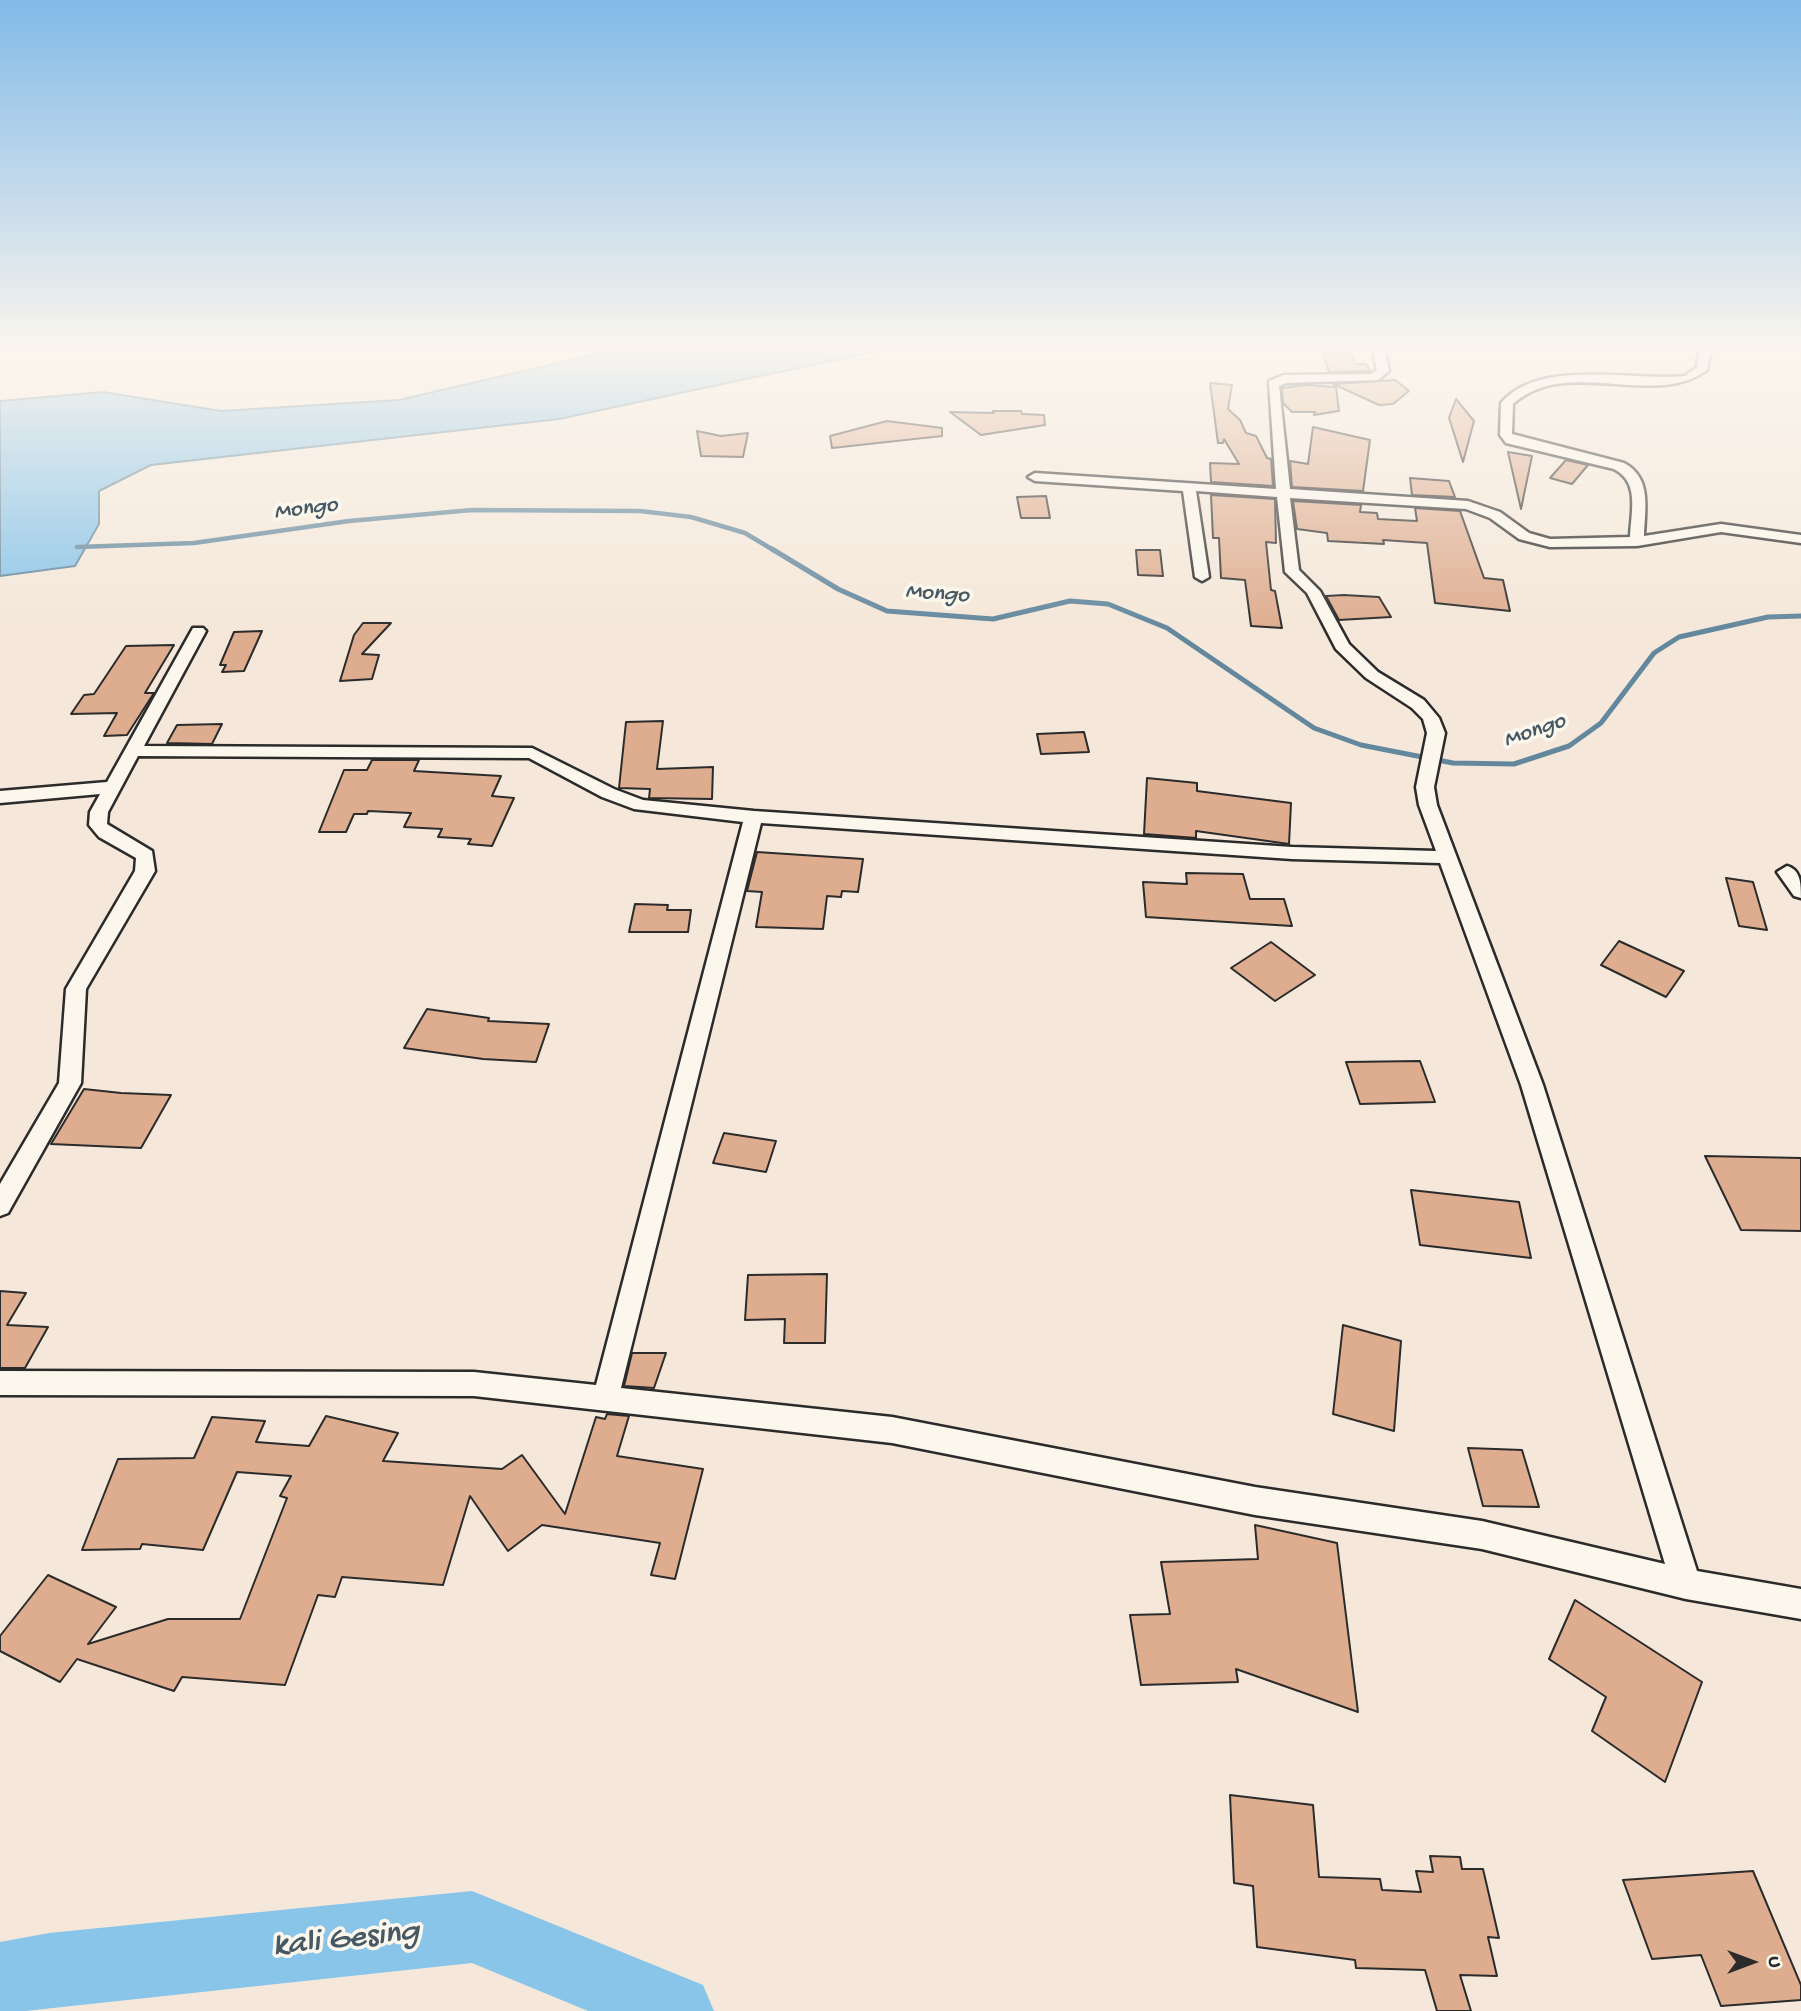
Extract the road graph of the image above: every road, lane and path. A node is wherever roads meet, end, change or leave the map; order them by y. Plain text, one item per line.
1 (1278, 444) edge
2 (1523, 444) edge
3 (1035, 477) dead end
4 (1189, 487) junction
5 (1283, 493) junction
6 (1801, 538) edge
7 (1637, 542) junction
8 (1202, 577) dead end
9 (198, 631) dead end
10 (131, 751) junction
11 (111, 787) junction
12 (0, 797) edge
13 (754, 817) junction
14 (1445, 857) junction
15 (1787, 872) dead end
16 (1801, 891) edge
17 (0, 1206) edge
18 (0, 1383) edge
19 (606, 1396) junction
20 (1686, 1584) junction
21 (1801, 1604) edge

1 - 5 street
2 - 7 street
3 - 4 street
4 - 5 street
4 - 8 street
5 - 7 street
5 - 14 street
6 - 7 street
9 - 10 street
10 - 11 street
10 - 13 street
11 - 12 street
11 - 17 street
13 - 14 street
13 - 19 street
14 - 20 street
15 - 16 street
18 - 19 street
19 - 20 street
20 - 21 street

